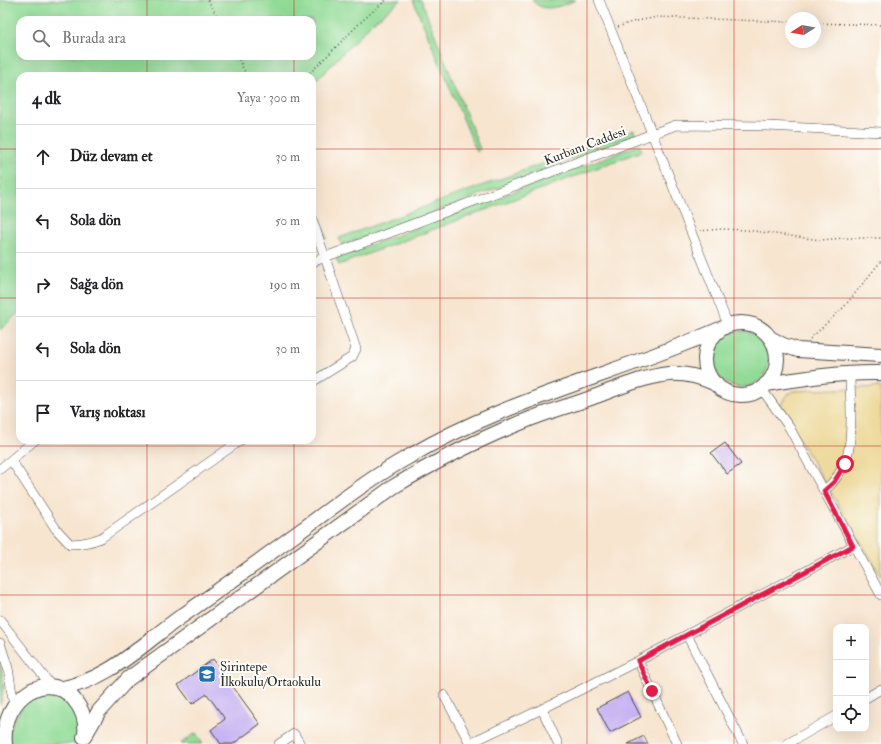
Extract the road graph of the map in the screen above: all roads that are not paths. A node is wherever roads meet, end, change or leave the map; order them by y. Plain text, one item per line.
1 (599, 0) edge
2 (881, 132) edge
3 (652, 134) junction
4 (316, 231) edge
5 (325, 258) junction
6 (316, 261) edge
7 (724, 327) junction
8 (770, 338) junction
9 (881, 355) edge
10 (850, 373) junction
11 (881, 373) edge
12 (316, 380) edge
13 (716, 384) junction
14 (764, 386) junction
15 (30, 444) edge
16 (236, 444) edge
17 (11, 460) junction
18 (0, 469) edge
19 (824, 491) junction
20 (853, 546) junction
21 (881, 595) edge
22 (0, 620) edge
23 (686, 635) junction
24 (0, 643) edge
25 (638, 661) junction
26 (56, 688) junction
27 (881, 689) edge
28 (444, 695) dead end
29 (869, 696) edge
30 (13, 700) junction
31 (542, 709) junction
32 (2, 717) edge
33 (833, 718) edge
34 (83, 742) edge
35 (5, 744) edge
36 (279, 744) edge
37 (300, 744) edge
38 (469, 744) edge
39 (558, 744) edge
40 (677, 744) edge
41 (742, 744) edge
42 (787, 744) edge

1 - 3 street
2 - 3 street, Kurbanı Caddesi
3 - 5 street, Kurbanı Caddesi
3 - 7 street
4 - 5 street
5 - 6 street, Kurbanı Caddesi
5 - 12 street
7 - 8 highway
7 - 13 highway
7 - 26 highway
8 - 9 highway
8 - 14 highway
10 - 11 highway
10 - 14 highway
10 - 19 street
13 - 14 highway
13 - 34 highway
14 - 19 street
15 - 17 street
16 - 17 street
17 - 18 street
19 - 20 street
20 - 21 street
20 - 23 street
22 - 26 street
23 - 25 street
23 - 41 street
24 - 30 street
25 - 31 street
25 - 40 street
26 - 30 highway
26 - 34 highway
27 - 29 street
28 - 38 street
30 - 32 highway
31 - 38 street
31 - 39 street
32 - 35 highway
33 - 42 street
36 - 37 street

